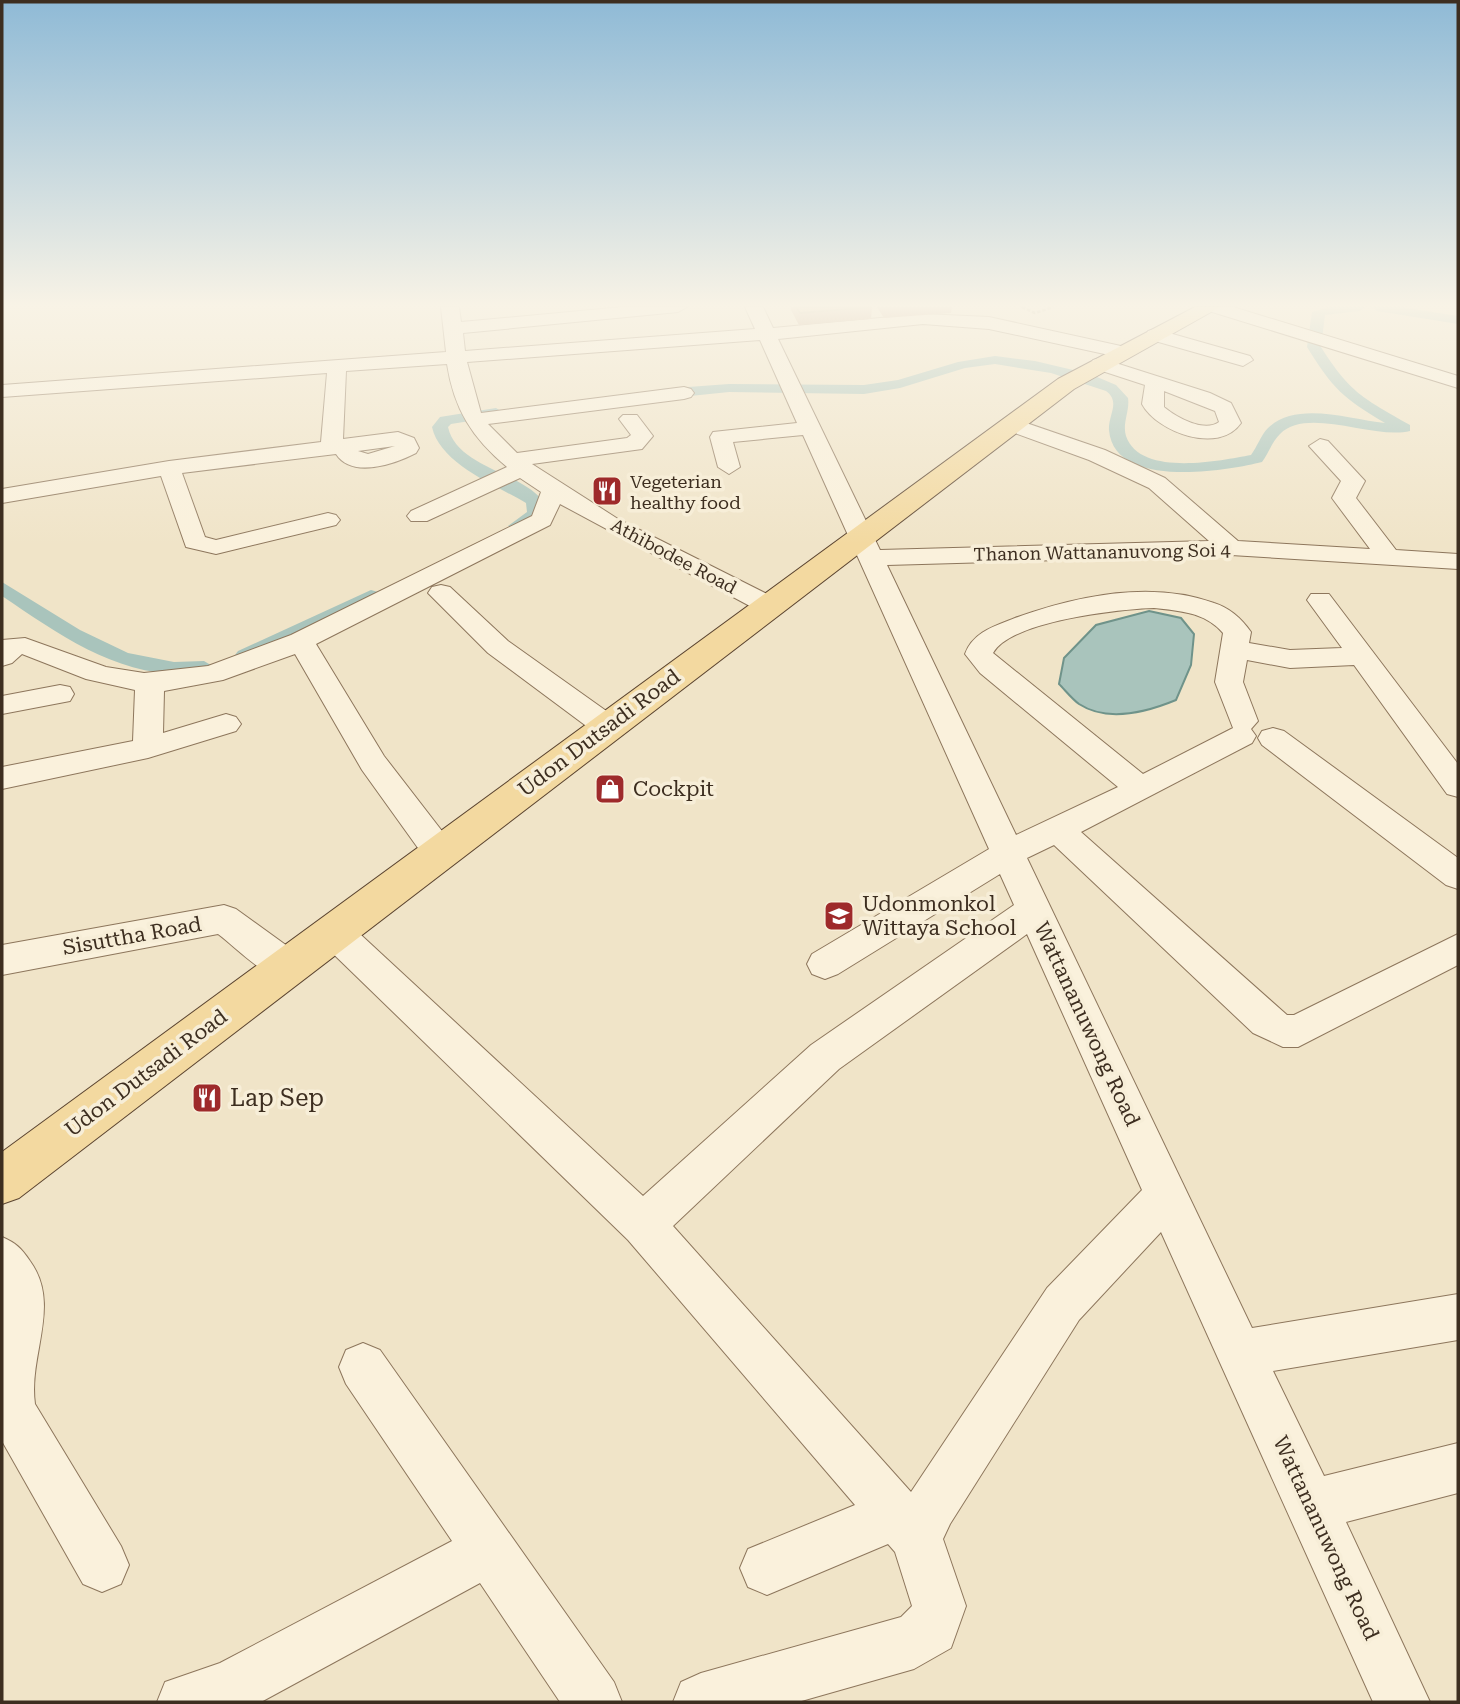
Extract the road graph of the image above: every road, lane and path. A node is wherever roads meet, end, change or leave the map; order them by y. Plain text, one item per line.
1 (58, 387) edge
2 (338, 387) edge
3 (465, 387) edge
4 (791, 387) edge
5 (1063, 387) edge
6 (2, 391) edge
7 (684, 393) dead end
8 (470, 412) junction
9 (713, 413) dead end
10 (630, 419) dead end
11 (1013, 424) junction
12 (811, 428) junction
13 (721, 436) junction
14 (1320, 446) dead end
15 (729, 467) dead end
16 (169, 468) junction
17 (506, 472) junction
18 (554, 489) junction
19 (2, 496) edge
20 (419, 516) dead end
21 (328, 520) dead end
22 (867, 547) junction
23 (1231, 548) junction
24 (1388, 556) junction
25 (1430, 558) junction
26 (1458, 561) edge
27 (1458, 587) edge
28 (441, 593) dead end
29 (1320, 600) dead end
30 (770, 606) junction
31 (301, 641) junction
32 (5, 646) edge
33 (1235, 649) junction
34 (1362, 656) junction
35 (150, 682) junction
36 (60, 694) dead end
37 (2, 705) edge
38 (226, 724) dead end
39 (608, 727) junction
40 (1252, 732) junction
41 (148, 748) junction
42 (2, 778) edge
43 (1458, 786) edge
44 (1141, 789) junction
45 (1057, 830) junction
46 (440, 853) junction
47 (1008, 853) junction
48 (1458, 876) edge
49 (1034, 910) junction
50 (334, 932) junction
51 (1458, 948) edge
52 (2, 960) edge
53 (825, 964) dead end
54 (288, 967) junction
55 (2, 1181) edge
56 (1167, 1195) junction
57 (643, 1225) junction
58 (2, 1259) edge
59 (1458, 1317) edge
60 (1241, 1353) junction
61 (363, 1367) dead end
62 (1458, 1468) edge
63 (1311, 1504) junction
64 (906, 1525) junction
65 (488, 1550) junction
66 (102, 1565) dead end
67 (766, 1569) dead end
68 (186, 1702) edge
69 (594, 1702) edge
70 (701, 1702) edge
71 (1402, 1702) edge

1 - 6 street
2 - 16 street
3 - 8 street
4 - 12 street, Wattananuwong Road
5 - 11 main road, Udon Dutsadi Road
7 - 8 street
8 - 17 street, Athibodee Road
9 - 13 street
10 - 17 street
11 - 22 main road, Udon Dutsadi Road
11 - 23 street
12 - 13 street
12 - 22 street, Wattananuwong Road
13 - 15 street
14 - 24 street
16 - 19 street
16 - 21 street
17 - 18 street, Athibodee Road
17 - 20 street
18 - 30 street, Athibodee Road
18 - 31 street
22 - 23 street, Thanon Wattananuvong Soi 4
22 - 30 main road, Udon Dutsadi Road
22 - 47 street, Wattananuwong Road
23 - 24 street, Thanon Wattananuvong Soi 4
24 - 25 street, Thanon Wattananuvong Soi 4
25 - 26 street, Thanon Wattananuvong Soi 4
25 - 27 street
28 - 39 street
29 - 34 street
30 - 39 main road, Udon Dutsadi Road
31 - 35 street
31 - 46 street
32 - 35 street
33 - 34 street
33 - 40 street
33 - 44 street
34 - 43 street
35 - 41 street
36 - 37 street
38 - 41 street
39 - 46 main road, Udon Dutsadi Road
40 - 44 street
40 - 48 street
41 - 42 street
44 - 45 street
45 - 47 street
45 - 51 street
46 - 50 main road, Udon Dutsadi Road
47 - 49 street, Wattananuwong Road
47 - 53 street
49 - 56 street, Wattananuwong Road
49 - 57 street
50 - 54 main road, Udon Dutsadi Road
50 - 57 street
52 - 54 street, Sisuttha Road
54 - 55 main road, Udon Dutsadi Road
56 - 60 street, Wattananuwong Road
56 - 64 street
57 - 64 street
58 - 66 street
59 - 60 street
60 - 63 street, Wattananuwong Road
61 - 65 street
62 - 63 street
63 - 71 street, Wattananuwong Road
64 - 67 street
64 - 70 street
65 - 68 street
65 - 69 street

